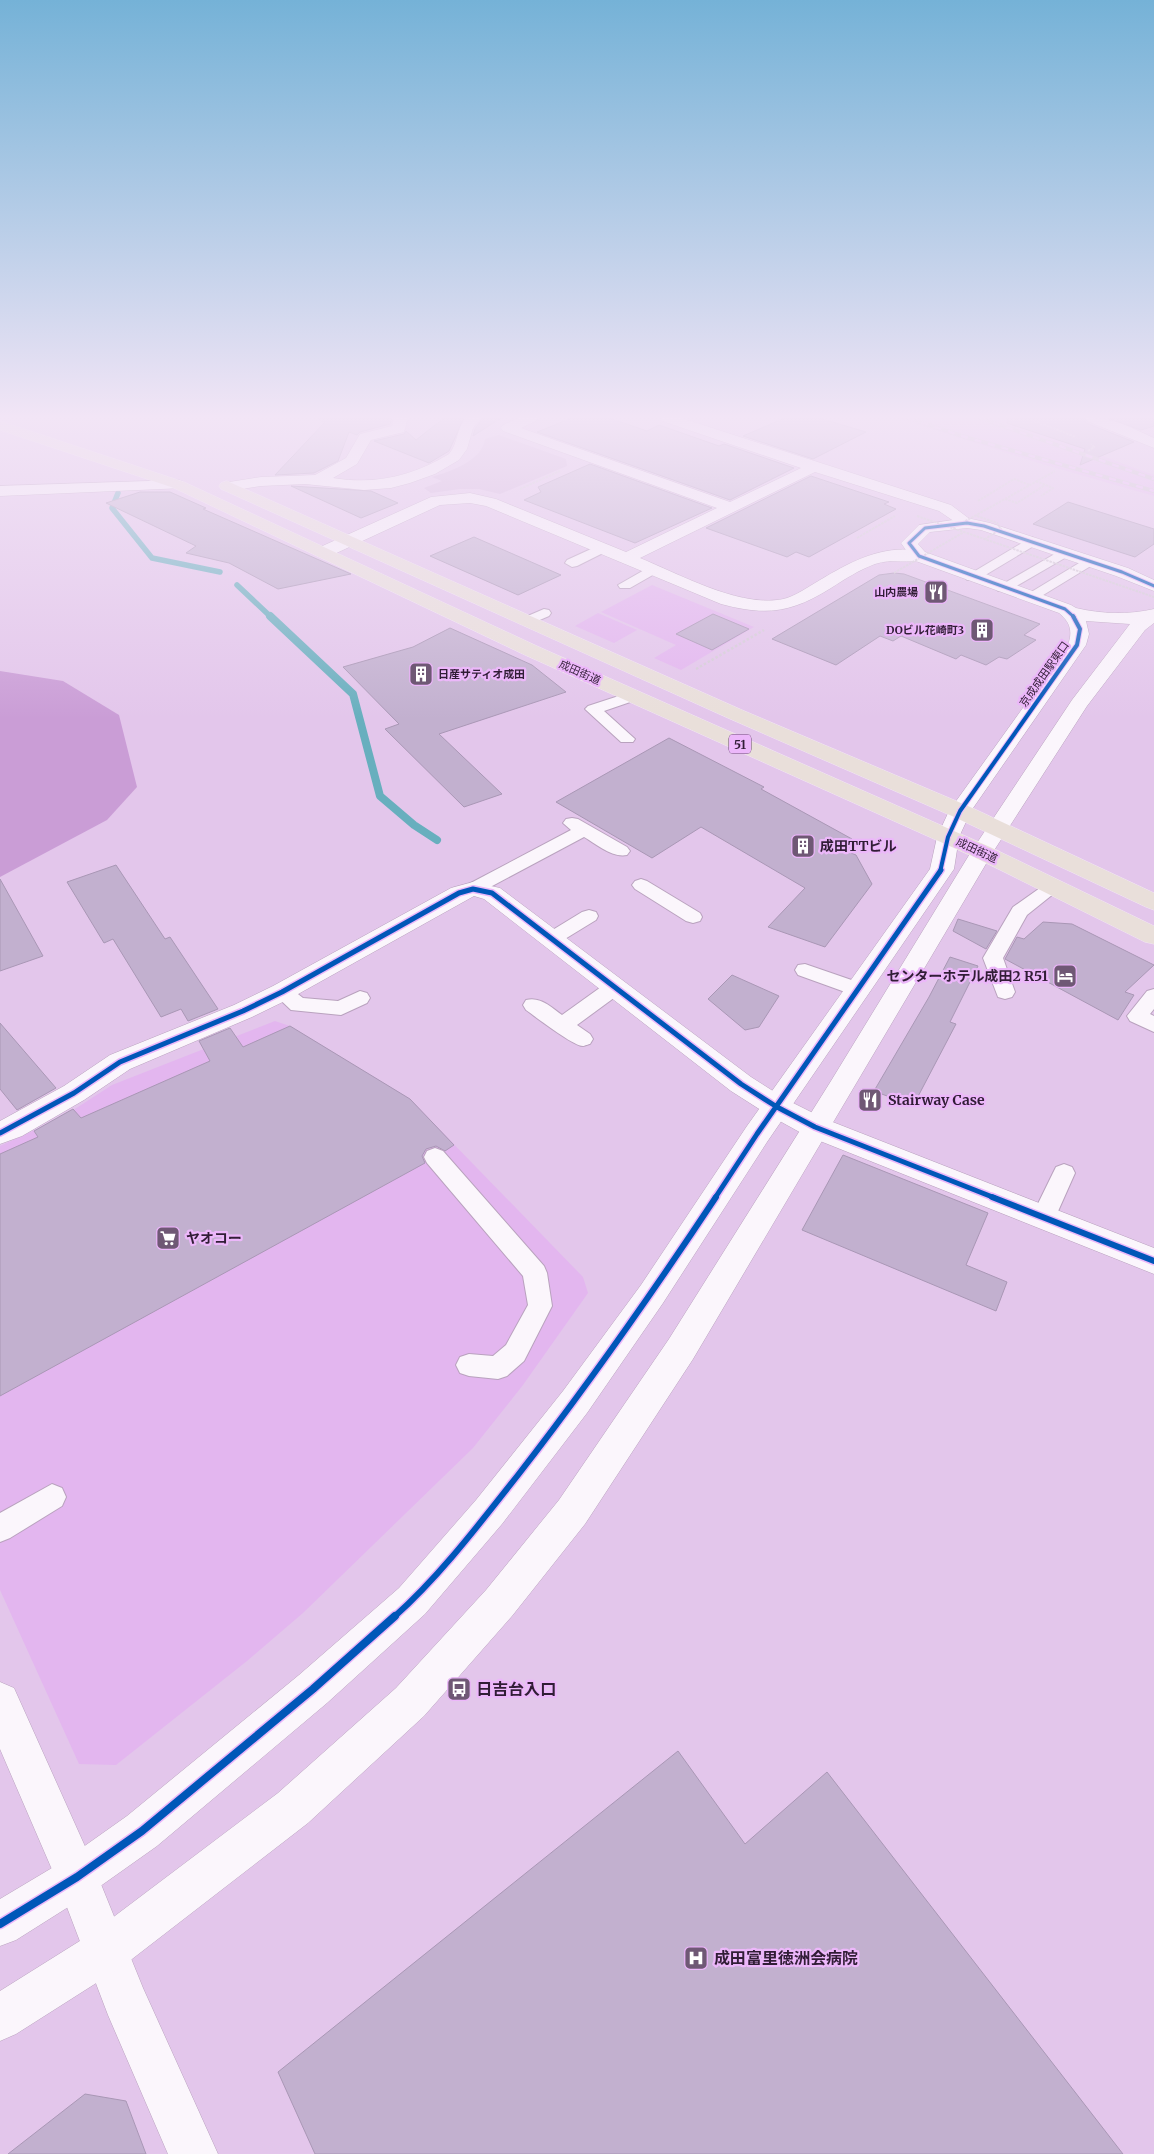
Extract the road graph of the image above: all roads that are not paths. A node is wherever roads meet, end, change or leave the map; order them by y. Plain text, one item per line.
1 (251, 519) edge
2 (303, 519) edge
3 (395, 519) edge
4 (530, 519) edge
5 (710, 519) edge
6 (932, 519) edge
7 (957, 519) edge
8 (921, 522) junction
9 (965, 525) junction
10 (349, 539) junction
11 (1032, 541) junction
12 (602, 548) junction
13 (914, 549) junction
14 (324, 552) junction
15 (1064, 552) junction
16 (627, 558) junction
17 (1089, 561) junction
18 (572, 563) dead end
19 (653, 569) junction
20 (972, 577) junction
21 (625, 585) dead end
22 (1003, 588) junction
23 (1153, 596) edge
24 (1030, 597) junction
25 (1070, 613) junction
26 (634, 696) junction
27 (627, 738) dead end
28 (954, 824) junction
29 (990, 841) junction
30 (621, 851) dead end
31 (641, 885) dead end
32 (1053, 887) junction
33 (473, 889) junction
34 (1154, 902) edge
35 (589, 916) dead end
36 (693, 917) dead end
37 (1154, 936) edge
38 (552, 938) junction
39 (805, 970) dead end
40 (859, 990) junction
41 (282, 992) junction
42 (1005, 992) dead end
43 (632, 995) junction
44 (1154, 996) edge
45 (360, 998) dead end
46 (533, 1005) dead end
47 (562, 1025) junction
48 (1154, 1025) edge
49 (583, 1039) dead end
50 (777, 1107) junction
51 (815, 1127) junction
52 (0, 1133) edge
53 (435, 1157) dead end
54 (1064, 1173) dead end
55 (1043, 1218) junction
56 (1154, 1262) edge
57 (469, 1365) dead end
58 (52, 1497) dead end
59 (0, 1528) edge
60 (0, 1702) edge
61 (77, 1876) junction
62 (0, 1924) edge
63 (107, 1950) junction
64 (0, 2018) edge
65 (193, 2154) edge

1 - 14 highway, 成田街道 / 51
2 - 10 highway, 成田街道 / 51
3 - 10 street
4 - 12 street
5 - 16 street
6 - 8 street
7 - 9 street
8 - 9 street
8 - 13 street
9 - 11 street
10 - 14 street
10 - 28 highway, 成田街道 / 51
11 - 15 street
11 - 20 lane
12 - 16 street
12 - 18 lane
13 - 19 street
13 - 20 street
14 - 26 highway, 成田街道 / 51
15 - 17 street
15 - 22 lane
16 - 19 street
17 - 23 street
17 - 24 lane
19 - 21 lane
20 - 22 street
22 - 24 street
23 - 25 street
23 - 29 street
24 - 25 street
25 - 28 street, 京成成田駅東口
26 - 27 lane
26 - 28 highway, 成田街道 / 51
28 - 29 highway, 成田街道 / 51
28 - 40 street
29 - 32 highway, 成田街道 / 51
29 - 34 highway, 成田街道 / 51
29 - 51 street
30 - 33 lane
31 - 36 lane
32 - 37 highway, 成田街道 / 51
32 - 42 lane
33 - 38 street
33 - 41 street
35 - 38 lane
38 - 43 street
39 - 40 lane
40 - 50 street
41 - 45 lane
41 - 52 street
43 - 47 lane
43 - 50 street
44 - 48 lane
46 - 47 lane
47 - 49 lane
50 - 51 street
50 - 61 street
51 - 55 street
51 - 63 street
53 - 57 lane
54 - 55 lane
55 - 56 street
58 - 59 lane
60 - 61 street
61 - 62 street
61 - 63 street
63 - 64 street
63 - 65 street

